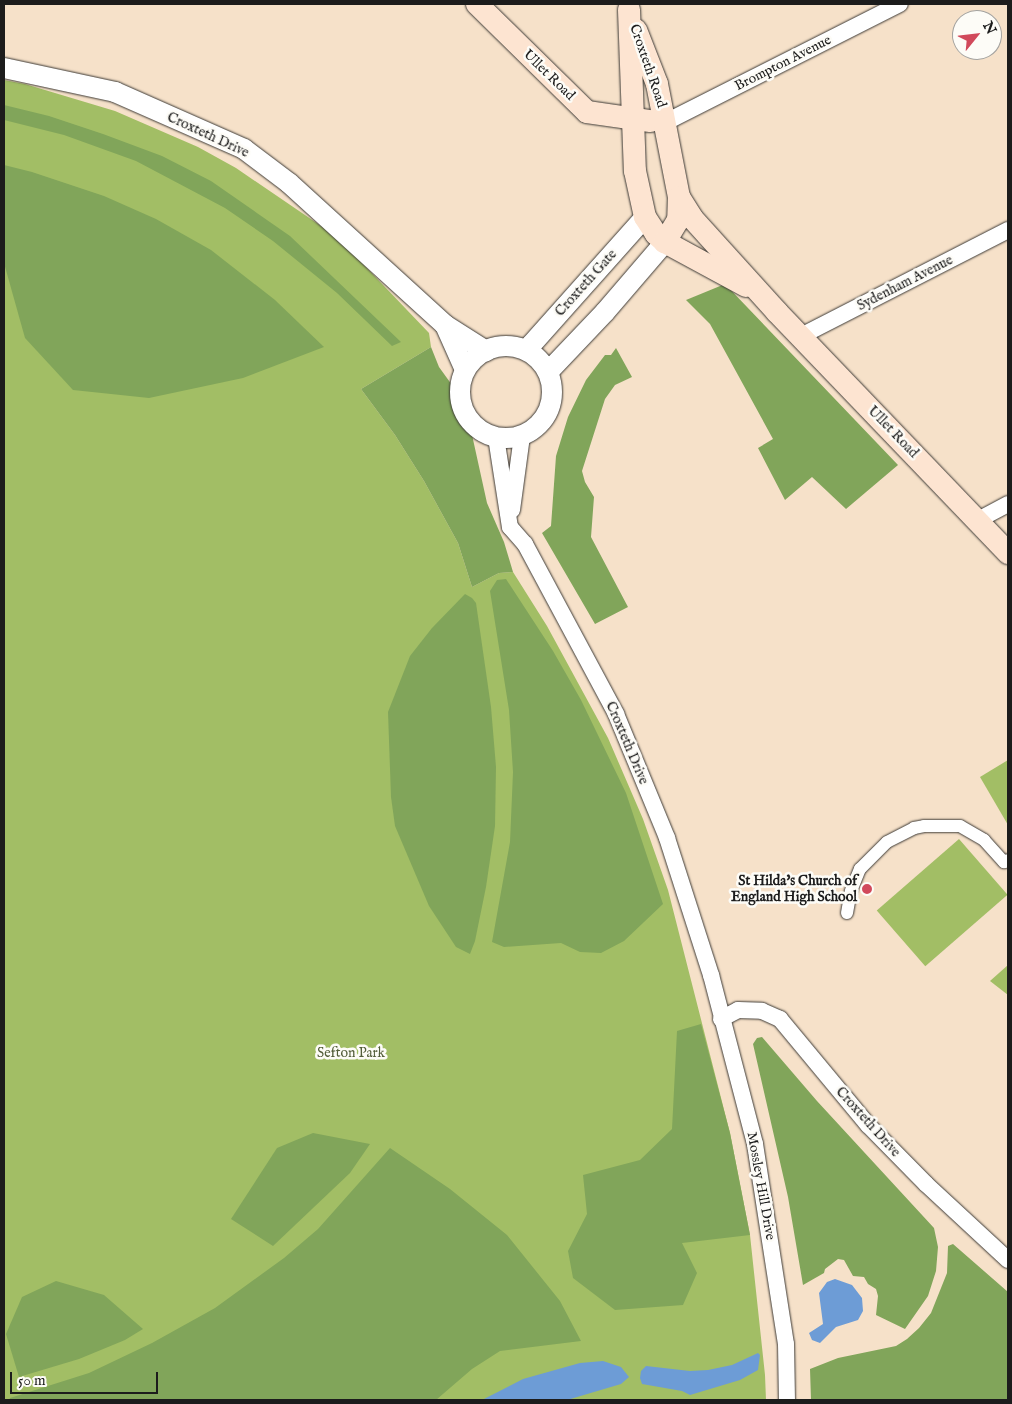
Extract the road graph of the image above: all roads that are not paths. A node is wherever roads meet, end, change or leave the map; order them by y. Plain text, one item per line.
1 (477, 4) edge
2 (900, 4) edge
3 (628, 7) edge
4 (4, 68) edge
5 (634, 120) junction
6 (666, 122) junction
7 (679, 197) junction
8 (645, 217) junction
9 (692, 218) joint
10 (1008, 230) edge
11 (665, 242) junction
12 (567, 304) junction
13 (605, 312) junction
14 (778, 312) junction
15 (445, 326) junction
16 (801, 336) junction
17 (486, 351) junction
18 (528, 351) junction
19 (465, 370) junction
20 (548, 372) junction
21 (522, 436) junction
22 (496, 437) junction
23 (1008, 504) edge
24 (978, 520) junction
25 (510, 527) junction
26 (1008, 553) edge
27 (1008, 860) edge
28 (847, 913) dead end
29 (711, 975) joint
30 (721, 1019) junction
31 (1008, 1260) edge
32 (787, 1400) edge

1 - 5 main road, Ullet Road
2 - 6 street, Brompton Avenue
3 - 5 main road, Croxteth Road
3 - 6 main road, Croxteth Road
4 - 15 street, Croxteth Drive
5 - 6 main road, Croxteth Road
5 - 8 main road, Croxteth Road
6 - 7 main road, Croxteth Road
7 - 9 main road, Croxteth Road
7 - 11 main road, Croxteth Road
8 - 11 main road, Ullet Road
8 - 12 street, Croxteth Gate
9 - 14 main road, Ullet Road
10 - 16 street, Sydenham Avenue
11 - 13 street
11 - 14 main road, Ullet Road
12 - 13 street
12 - 18 street, Croxteth Gate
13 - 20 street
14 - 16 main road, Ullet Road
15 - 17 street, Croxteth Drive
15 - 19 street, Croxteth Drive
16 - 24 main road, Ullet Road
17 - 18 street
17 - 19 street
18 - 20 street
19 - 22 street
20 - 21 street
21 - 22 street
21 - 25 street
22 - 25 street, Croxteth Drive
23 - 24 street
24 - 26 main road, Ullet Road
25 - 29 street, Croxteth Drive
27 - 28 street
29 - 30 street, Mossley Hill Drive
30 - 31 street, Croxteth Drive
30 - 32 street, Mossley Hill Drive

